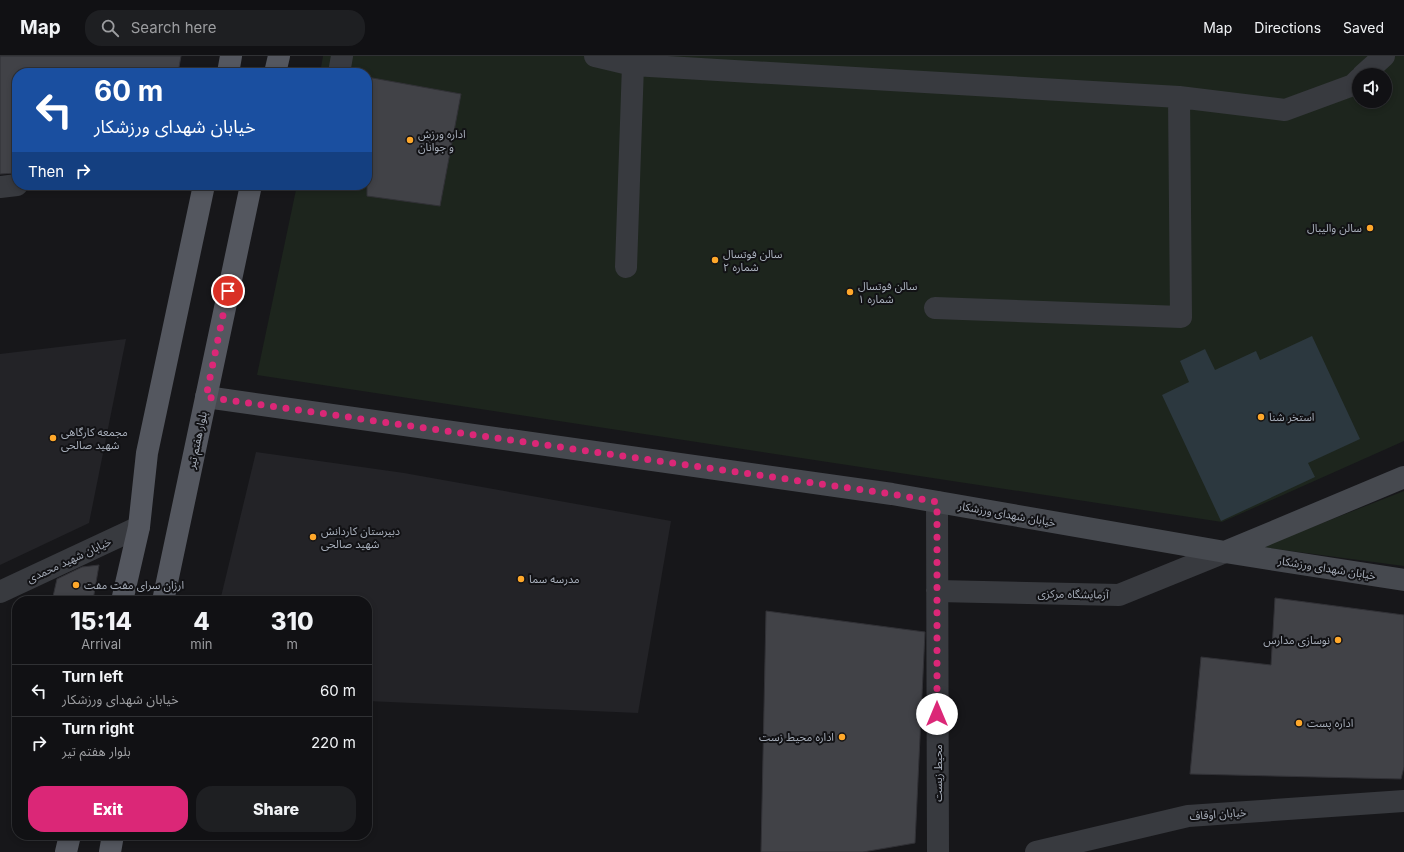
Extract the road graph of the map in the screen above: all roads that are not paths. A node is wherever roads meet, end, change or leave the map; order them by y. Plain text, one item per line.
1 (231, 56) edge
2 (279, 56) edge
3 (342, 56) edge
4 (595, 56) edge
5 (1384, 56) edge
6 (633, 65) junction
7 (229, 68) edge
8 (276, 68) edge
9 (340, 68) edge
10 (1371, 68) edge
11 (1352, 85) edge
12 (1179, 97) junction
13 (12, 186) edge
14 (0, 187) edge
15 (203, 190) edge
16 (250, 190) edge
17 (626, 268) dead end
18 (935, 308) dead end
19 (206, 397) junction
20 (1404, 476) edge
21 (937, 502) junction
22 (139, 527) junction
23 (1225, 552) junction
24 (1404, 580) edge
25 (937, 591) junction
26 (0, 592) edge
27 (123, 596) edge
28 (164, 596) edge
29 (1404, 801) edge
30 (69, 840) edge
31 (113, 840) edge
32 (66, 852) edge
33 (110, 852) edge
34 (938, 852) edge
35 (1036, 852) edge

1 - 7 main road
2 - 8 main road
3 - 9 street
4 - 6 street
5 - 10 street
6 - 12 street
6 - 17 street
11 - 12 street
12 - 18 street
13 - 14 street
15 - 22 main road
16 - 19 main road, بلوار هفتم تیر
19 - 21 street, خیابان شهدای ورزشکار
19 - 28 main road, بلوار هفتم تیر
20 - 23 street
21 - 23 street, خیابان شهدای ورزشکار
21 - 25 street, محیط زیست
22 - 26 street, خیابان شهید محمدی
22 - 27 main road
23 - 24 street, خیابان شهدای ورزشکار
23 - 25 street, آزمایشگاه مرکزی
25 - 34 street, محیط زیست
29 - 35 street, خیابان اوقاف
30 - 32 main road
31 - 33 main road

